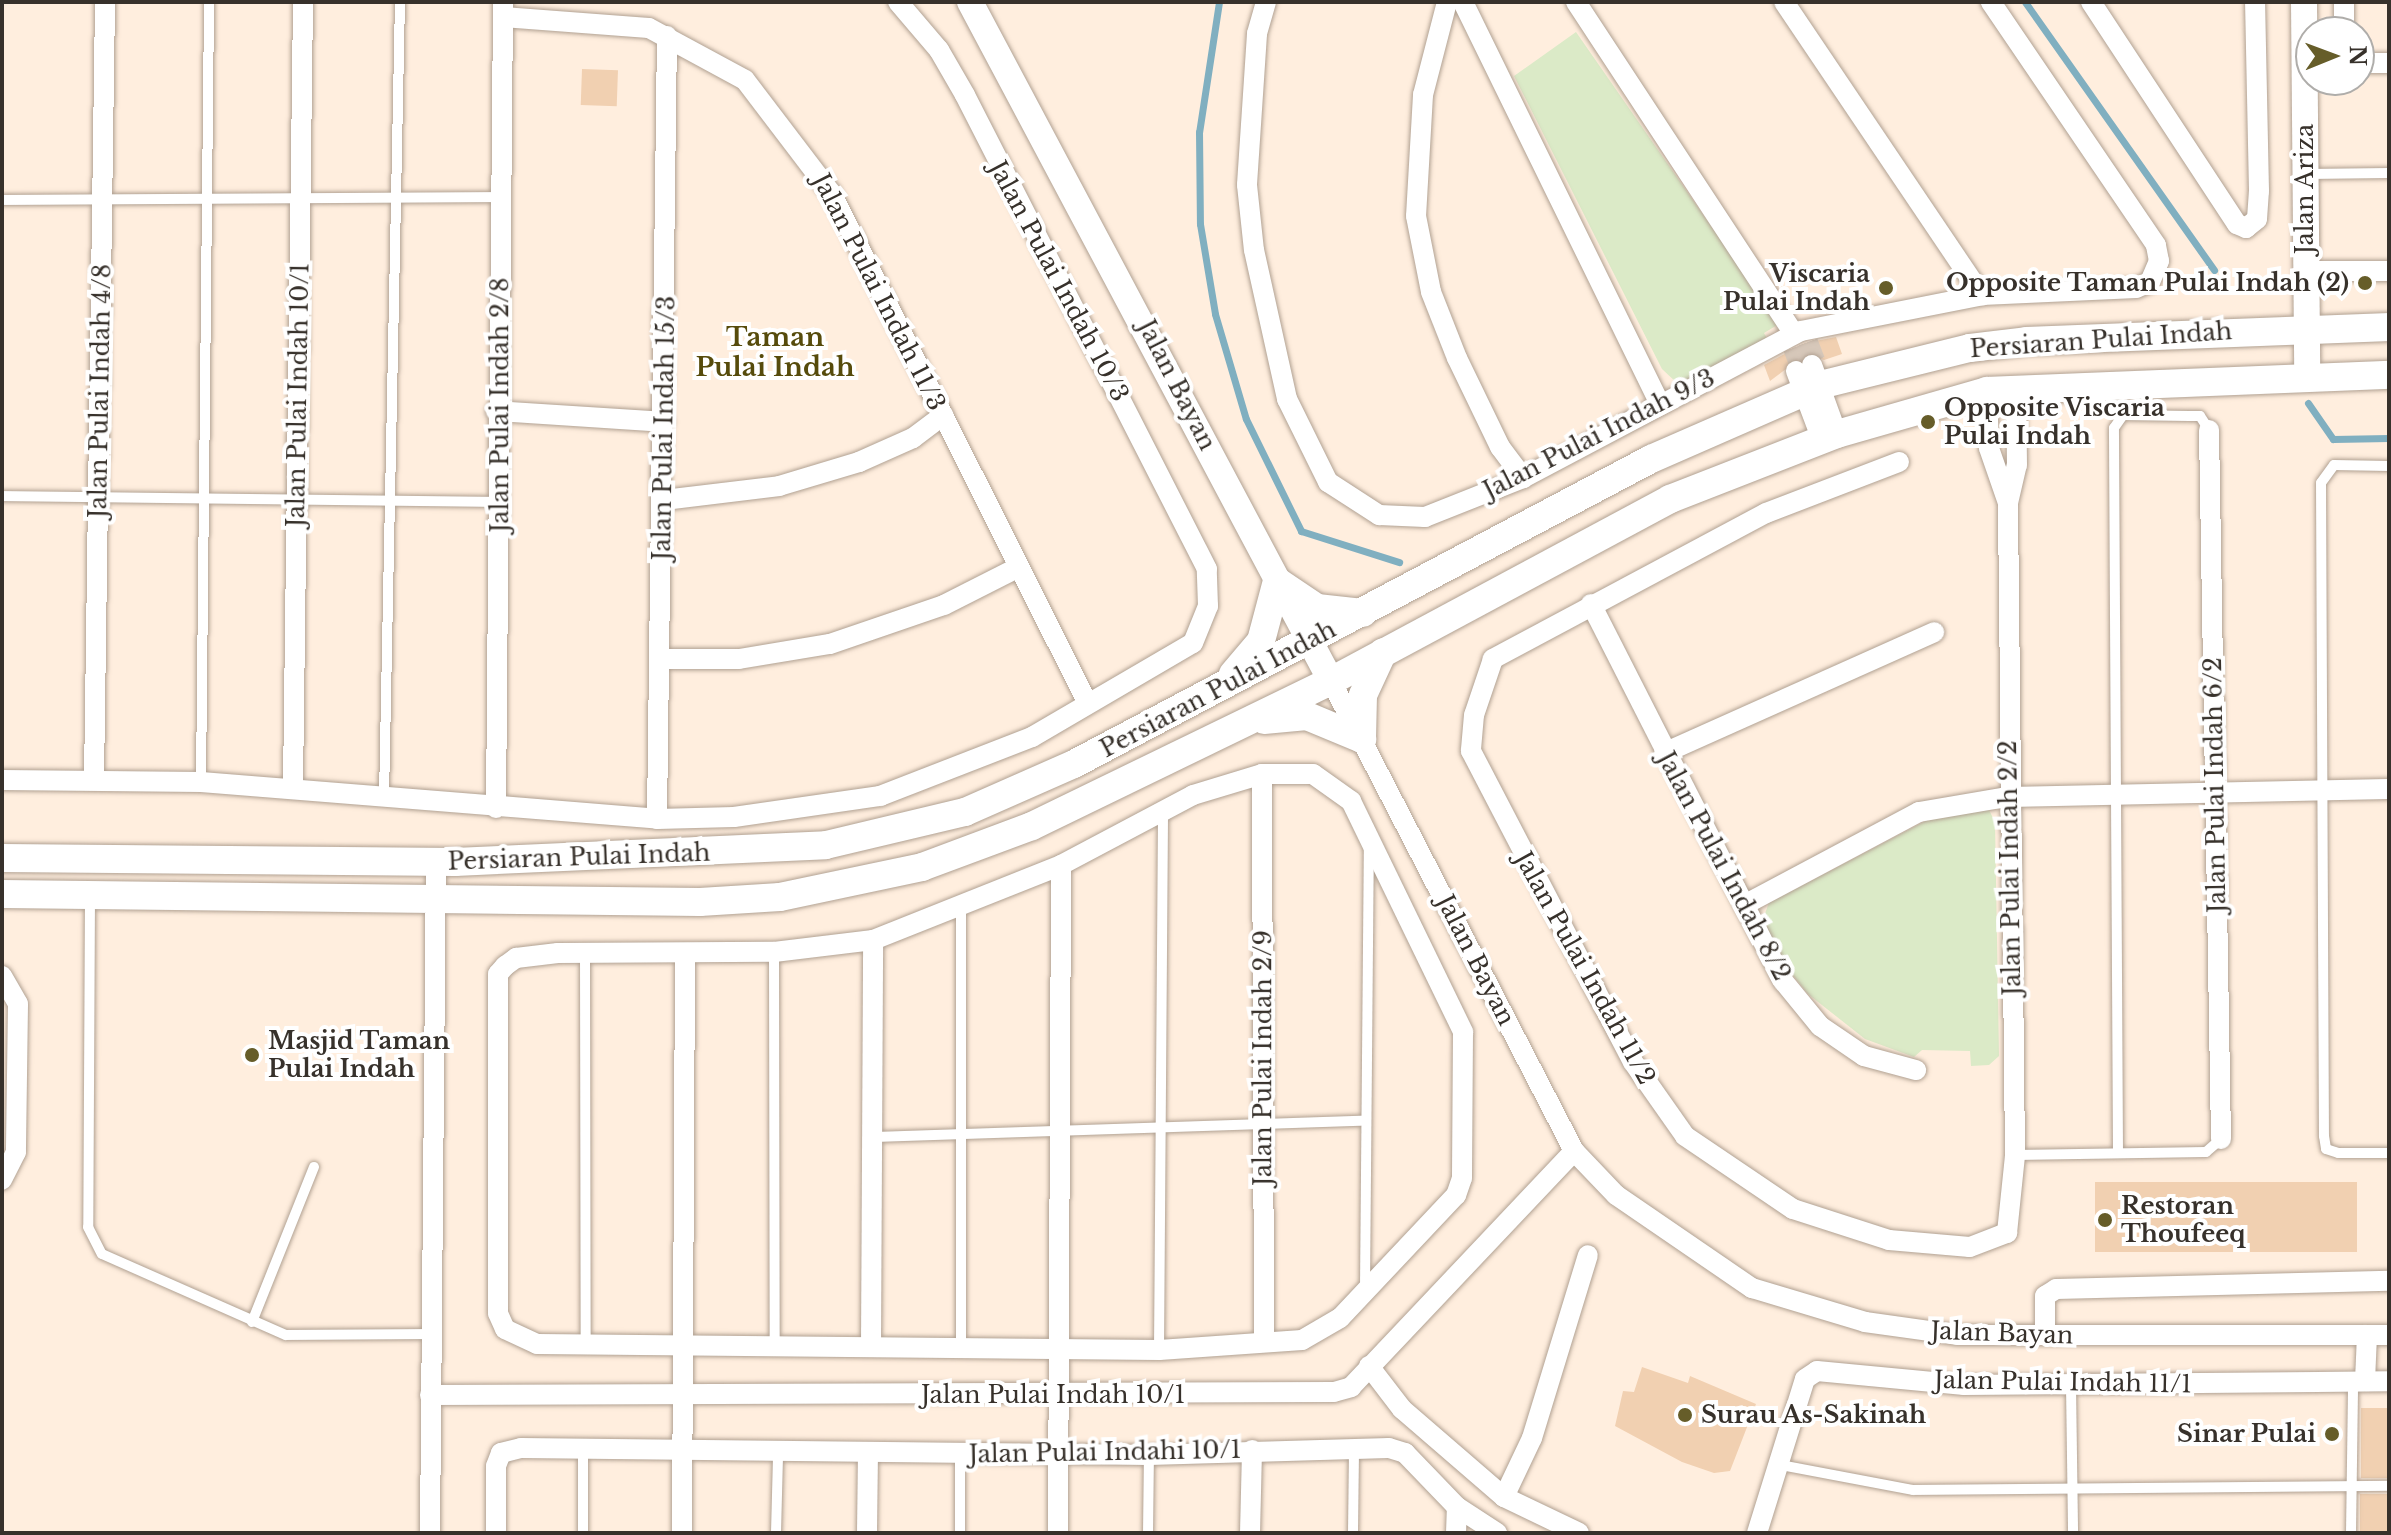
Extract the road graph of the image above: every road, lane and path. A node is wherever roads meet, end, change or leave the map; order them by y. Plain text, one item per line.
1 (105, 2) edge
2 (209, 2) edge
3 (303, 2) edge
4 (400, 2) edge
5 (898, 2) edge
6 (970, 2) edge
7 (1266, 2) edge
8 (1447, 2) edge
9 (1463, 2) edge
10 (1576, 2) edge
11 (1991, 2) edge
12 (2091, 2) edge
13 (2255, 2) edge
14 (1794, 6) edge
15 (503, 10) edge
16 (667, 36) junction
17 (2307, 96) edge
18 (2389, 173) edge
19 (2304, 174) junction
20 (102, 197) junction
21 (205, 197) junction
22 (397, 197) junction
23 (503, 197) junction
24 (301, 198) junction
25 (2, 200) edge
26 (2306, 271) junction
27 (2389, 271) edge
28 (1982, 295) junction
29 (2306, 326) junction
30 (2389, 327) edge
31 (1796, 341) junction
32 (2389, 375) edge
33 (1809, 376) junction
34 (2307, 376) junction
35 (2016, 388) junction
36 (1987, 391) junction
37 (1659, 402) junction
38 (496, 411) junction
39 (943, 415) junction
40 (664, 422) junction
41 (2209, 430) joint
42 (1830, 437) junction
43 (1899, 462) dead end
44 (2389, 466) edge
45 (1523, 478) junction
46 (2, 496) edge
47 (199, 496) junction
48 (98, 498) junction
49 (297, 498) junction
50 (391, 500) junction
51 (664, 500) junction
52 (498, 502) junction
53 (2008, 503) junction
54 (1019, 567) junction
55 (1277, 581) junction
56 (1591, 604) junction
57 (1363, 613) junction
58 (1934, 632) dead end
59 (1312, 641) junction
60 (1383, 652) junction
61 (661, 659) junction
62 (1331, 681) junction
63 (1211, 693) junction
64 (1087, 702) junction
65 (1232, 725) junction
66 (1362, 739) junction
67 (1664, 753) junction
68 (1262, 774) junction
69 (2, 780) edge
70 (94, 780) junction
71 (201, 782) junction
72 (293, 787) junction
73 (2389, 789) edge
74 (2325, 790) junction
75 (2214, 792) junction
76 (2113, 793) junction
77 (384, 797) junction
78 (2007, 797) junction
79 (496, 808) junction
80 (1163, 816) junction
81 (657, 819) junction
82 (1370, 838) junction
83 (2, 858) edge
84 (436, 862) junction
85 (1061, 865) junction
86 (2, 894) edge
87 (90, 896) junction
88 (435, 897) junction
89 (1744, 905) junction
90 (961, 907) junction
91 (873, 940) junction
92 (774, 952) junction
93 (685, 953) junction
94 (585, 954) junction
95 (2, 976) edge
96 (1916, 1070) dead end
97 (1363, 1121) junction
98 (1262, 1124) junction
99 (1159, 1125) junction
100 (1062, 1129) junction
101 (961, 1133) junction
102 (872, 1137) junction
103 (2221, 1139) joint
104 (1574, 1151) junction
105 (2118, 1153) junction
106 (2389, 1153) edge
107 (2015, 1155) junction
108 (314, 1167) dead end
109 (2, 1180) edge
110 (2007, 1233) joint
111 (1588, 1255) dead end
112 (2389, 1281) edge
113 (1365, 1293) junction
114 (252, 1322) junction
115 (429, 1334) junction
116 (2045, 1335) junction
117 (2367, 1335) junction
118 (2389, 1335) edge
119 (1264, 1342) junction
120 (683, 1343) junction
121 (775, 1343) junction
122 (586, 1345) junction
123 (871, 1346) junction
124 (961, 1349) junction
125 (1061, 1349) junction
126 (1159, 1350) junction
127 (1369, 1366) junction
128 (2359, 1381) junction
129 (2389, 1381) edge
130 (2071, 1385) junction
131 (682, 1393) junction
132 (430, 1395) junction
133 (1059, 1397) junction
134 (1354, 1448) junction
135 (583, 1449) junction
136 (682, 1450) junction
137 (1252, 1450) junction
138 (778, 1454) junction
139 (1057, 1454) junction
140 (868, 1455) junction
141 (960, 1455) junction
142 (1149, 1455) junction
143 (1781, 1465) junction
144 (2352, 1486) junction
145 (2389, 1486) edge
146 (2073, 1489) junction
147 (1504, 1497) junction
148 (1457, 1507) junction
149 (430, 1533) edge
150 (496, 1533) edge
151 (583, 1533) edge
152 (682, 1533) edge
153 (776, 1533) edge
154 (867, 1533) edge
155 (960, 1533) edge
156 (1058, 1533) edge
157 (1148, 1533) edge
158 (1250, 1533) edge
159 (1353, 1533) edge
160 (1456, 1533) edge
161 (1497, 1533) edge
162 (1579, 1533) edge
163 (1757, 1533) edge
164 (2073, 1533) edge
165 (2351, 1533) edge

1 - 20 street, Jalan Pulai Indah 4/8
2 - 21 lane
3 - 24 street, Jalan Pulai Indah 10/1
4 - 22 lane
5 - 64 street, Jalan Pulai Indah 10/3
6 - 55 street, Jalan Bayan
7 - 45 street, Jalan Pulai Indah 9/3
8 - 45 street
9 - 37 street
10 - 31 street
11 - 28 street, Jalan Pulai Indah 9/3
12 - 13 street
14 - 28 street
15 - 16 street, Jalan Pulai Indah 11/3
15 - 23 street, Jalan Pulai Indah 2/8
16 - 39 street, Jalan Pulai Indah 11/3
16 - 40 street, Jalan Pulai Indah 15/3
17 - 19 street, Jalan Ariza
18 - 19 lane
19 - 26 street, Jalan Ariza
20 - 21 lane
20 - 25 lane
20 - 48 street, Jalan Pulai Indah 4/8
21 - 24 lane
21 - 47 lane
22 - 23 lane
22 - 24 lane
22 - 50 lane
23 - 38 street, Jalan Pulai Indah 2/8
24 - 49 street, Jalan Pulai Indah 10/1
26 - 27 street
26 - 29 street, Jalan Ariza
28 - 31 street, Jalan Pulai Indah 9/3
29 - 30 main road, Persiaran Pulai Indah
29 - 33 main road, Persiaran Pulai Indah
29 - 34 street, Jalan Ariza
31 - 37 street, Jalan Pulai Indah 9/3
32 - 34 main road, Persiaran Pulai Indah
33 - 42 street
33 - 57 main road, Persiaran Pulai Indah
34 - 35 main road, Persiaran Pulai Indah
35 - 36 main road, Persiaran Pulai Indah
35 - 53 street, Jalan Pulai Indah 2/2
36 - 42 main road, Persiaran Pulai Indah
36 - 53 street, Jalan Pulai Indah 2/2
37 - 45 street, Jalan Pulai Indah 9/3
38 - 40 street
38 - 52 street, Jalan Pulai Indah 2/8
39 - 51 street
39 - 54 street, Jalan Pulai Indah 11/3
40 - 51 street, Jalan Pulai Indah 15/3
41 - 75 street, Jalan Pulai Indah 6/2
41 - 76 lane
42 - 60 main road, Persiaran Pulai Indah
43 - 56 street, Jalan Pulai Indah 11/2
44 - 74 lane
46 - 48 lane
47 - 48 lane
47 - 49 lane
47 - 71 lane
48 - 70 street, Jalan Pulai Indah 4/8
49 - 50 lane
49 - 72 street, Jalan Pulai Indah 10/1
50 - 52 lane
50 - 77 lane
51 - 61 street, Jalan Pulai Indah 15/3
52 - 79 street, Jalan Pulai Indah 2/8
53 - 78 street, Jalan Pulai Indah 2/2
54 - 61 street
54 - 64 street, Jalan Pulai Indah 11/3
55 - 57 main road
55 - 59 street, Jalan Bayan
55 - 63 main road
56 - 67 street, Jalan Pulai Indah 8/2
56 - 110 street, Jalan Pulai Indah 11/2
57 - 59 main road, Persiaran Pulai Indah
58 - 67 street
59 - 62 street, Jalan Bayan
59 - 63 main road, Persiaran Pulai Indah
60 - 62 main road, Persiaran Pulai Indah
60 - 66 main road
61 - 81 street, Jalan Pulai Indah 15/3
62 - 65 main road, Persiaran Pulai Indah
62 - 66 street, Jalan Bayan
63 - 84 main road, Persiaran Pulai Indah
64 - 81 street
65 - 66 main road
65 - 88 main road, Persiaran Pulai Indah
66 - 104 street, Jalan Bayan
67 - 89 street, Jalan Pulai Indah 8/2
68 - 80 street, Jalan Pulai Indah 10/1
68 - 82 street, Jalan Pulai Indah 10/1
68 - 98 street, Jalan Pulai Indah 2/9
69 - 70 street
70 - 71 street
71 - 72 street
72 - 77 street
73 - 74 street
74 - 75 street
74 - 106 lane
75 - 76 street
75 - 103 street, Jalan Pulai Indah 6/2
76 - 78 street
76 - 105 lane
77 - 79 street
78 - 89 street
78 - 107 street, Jalan Pulai Indah 2/2
79 - 81 street
80 - 85 street, Jalan Pulai Indah 10/1
80 - 99 lane
82 - 97 lane
82 - 113 street
83 - 84 main road, Persiaran Pulai Indah
84 - 88 street
85 - 90 street, Jalan Pulai Indah 10/1
85 - 100 street
86 - 87 main road, Persiaran Pulai Indah
87 - 88 main road, Persiaran Pulai Indah
87 - 114 lane
88 - 115 street
89 - 96 street, Jalan Pulai Indah 8/2
90 - 91 street, Jalan Pulai Indah 10/1
90 - 101 lane
91 - 92 street, Jalan Pulai Indah 10/1
91 - 102 street
92 - 93 street, Jalan Pulai Indah 10/1
92 - 121 lane
93 - 94 street, Jalan Pulai Indah 10/1
93 - 120 street
94 - 122 lane
94 - 122 street, Jalan Pulai Indah 10/1
95 - 109 street
97 - 98 lane
97 - 113 lane
98 - 99 lane
98 - 119 street, Jalan Pulai Indah 2/9
99 - 100 lane
99 - 126 lane
100 - 101 lane
100 - 125 street
101 - 102 lane
101 - 124 lane
102 - 123 street
103 - 105 lane
104 - 116 street, Jalan Bayan
104 - 127 street, Jalan Pulai Indah 10/1
105 - 107 lane
107 - 110 street, Jalan Pulai Indah 2/2
108 - 114 lane
111 - 147 street
112 - 116 street
113 - 119 street, Jalan Pulai Indah 10/1
114 - 115 lane
115 - 132 street
116 - 117 street, Jalan Bayan
117 - 118 street, Jalan Bayan
117 - 128 street
119 - 126 street, Jalan Pulai Indah 10/1
120 - 121 street, Jalan Pulai Indah 10/1
120 - 122 street, Jalan Pulai Indah 10/1
120 - 131 street
121 - 123 street, Jalan Pulai Indah 10/1
123 - 124 street, Jalan Pulai Indah 10/1
124 - 125 street, Jalan Pulai Indah 10/1
125 - 126 street, Jalan Pulai Indah 10/1
125 - 133 street
127 - 133 street, Jalan Pulai Indah 10/1
127 - 147 street
128 - 129 street, Jalan Pulai Indah 11/1
128 - 130 street, Jalan Pulai Indah 11/1
128 - 144 lane
130 - 143 street, Jalan Pulai Indah 11/1
130 - 146 lane
131 - 132 street, Jalan Pulai Indah 10/1
131 - 133 street, Jalan Pulai Indah 10/1
131 - 136 street
132 - 149 street
133 - 139 street
134 - 137 street, Jalan Pulai Indahi 10/1
134 - 148 street, Jalan Pulai Indahi 10/1
134 - 159 lane
135 - 136 street, Jalan Pulai Indahi 10/1
135 - 150 street, Jalan Pulai Indahi 10/1
135 - 151 lane
136 - 138 street, Jalan Pulai Indahi 10/1
136 - 152 street
137 - 142 street, Jalan Pulai Indahi 10/1
137 - 158 street
138 - 140 street, Jalan Pulai Indahi 10/1
138 - 153 lane
139 - 141 street, Jalan Pulai Indahi 10/1
139 - 142 street, Jalan Pulai Indahi 10/1
139 - 156 street
140 - 141 street, Jalan Pulai Indahi 10/1
140 - 154 street
141 - 155 lane
142 - 157 lane
143 - 146 lane
143 - 163 street, Jalan Pulai Indah 11/1
144 - 145 lane
144 - 146 lane
144 - 165 lane
146 - 164 lane
147 - 162 street
148 - 160 street
148 - 161 street, Jalan Pulai Indahi 10/1

